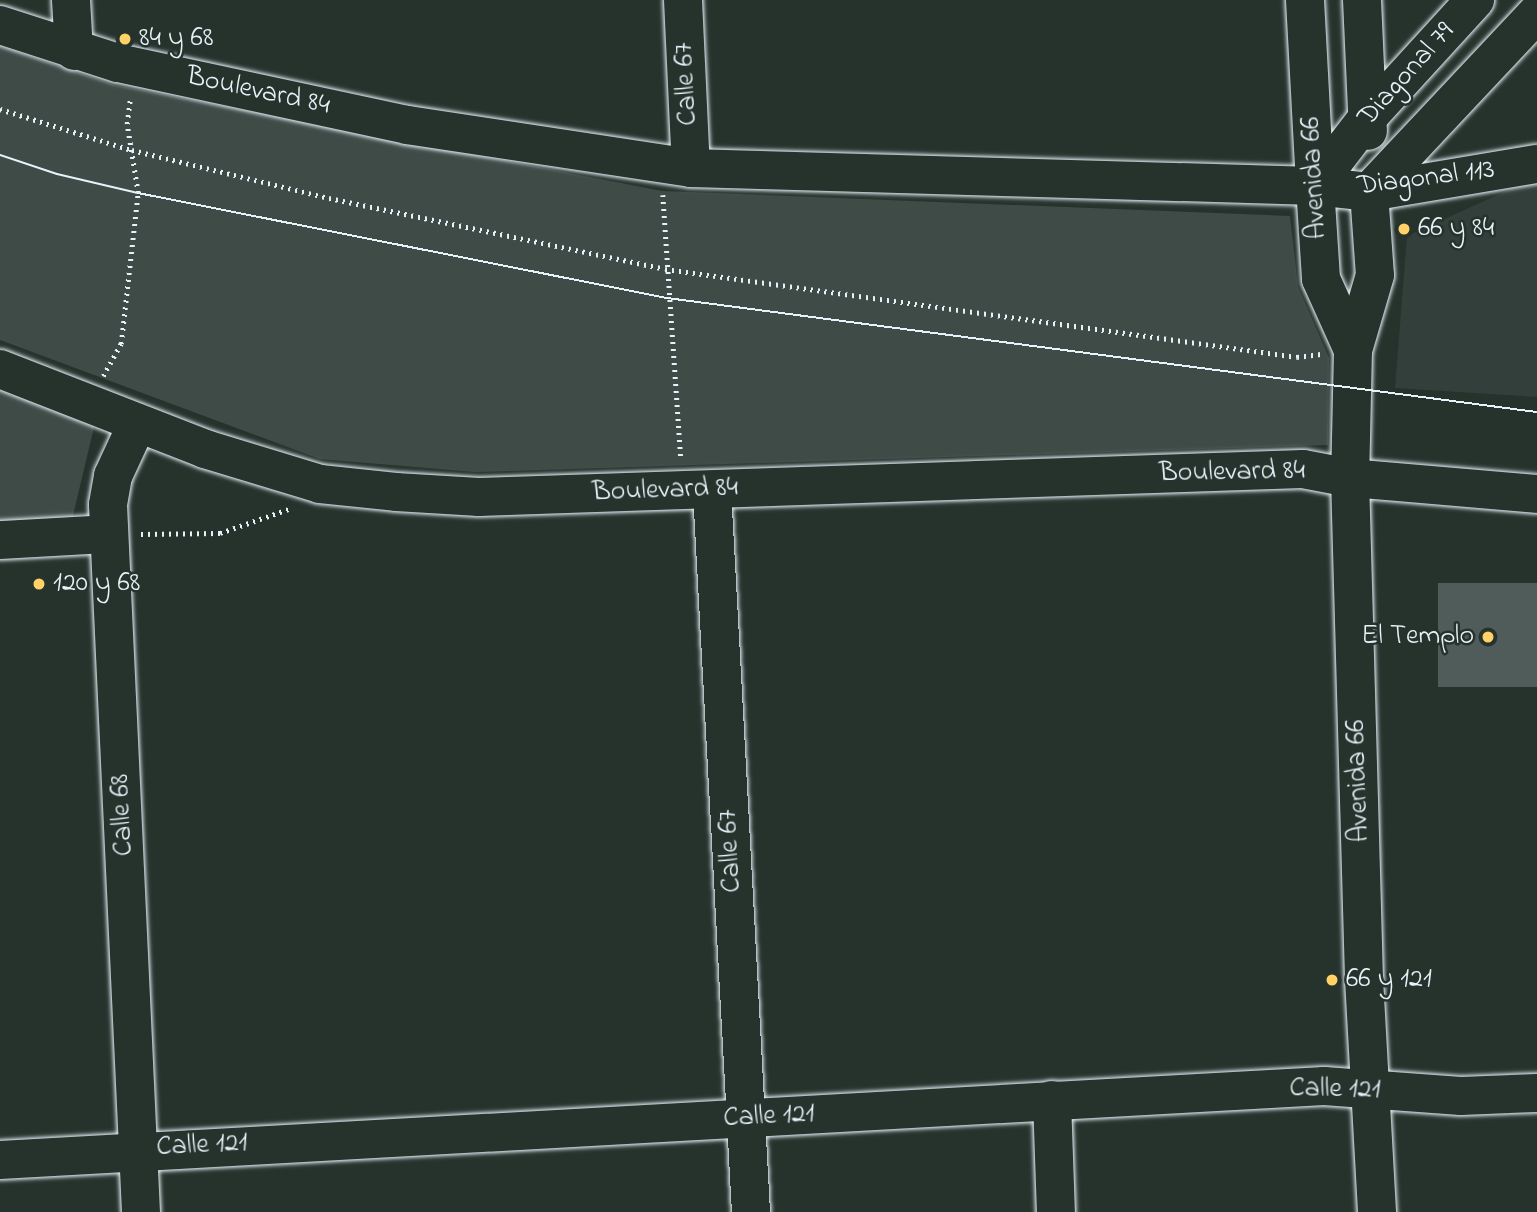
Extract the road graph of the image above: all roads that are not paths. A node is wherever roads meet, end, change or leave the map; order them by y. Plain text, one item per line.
1 (71, 0) edge
2 (683, 0) edge
3 (1305, 0) edge
4 (1362, 0) edge
5 (1475, 0) edge
6 (1537, 13) edge
7 (0, 26) edge
8 (74, 51) junction
9 (1368, 117) junction
10 (1537, 164) edge
11 (676, 165) junction
12 (1315, 186) junction
13 (1369, 192) junction
14 (1353, 349) junction
15 (0, 369) edge
16 (137, 424) junction
17 (1350, 478) junction
18 (698, 490) junction
19 (1537, 494) edge
20 (109, 534) junction
21 (0, 540) edge
22 (1368, 1090) junction
23 (1537, 1093) edge
24 (1052, 1100) junction
25 (746, 1119) junction
26 (139, 1149) junction
27 (0, 1160) edge
28 (141, 1212) edge
29 (751, 1212) edge
30 (1056, 1212) edge
31 (1377, 1212) edge

1 - 8 main road
2 - 11 main road, Calle 67
3 - 12 main road, Avenida 66
4 - 9 main road, Avenida 66
5 - 9 main road, Diagonal 79
6 - 13 main road, Diagonal 79
7 - 8 main road, Boulevard 84
8 - 11 main road, Boulevard 84
9 - 12 main road, Diagonal 79
9 - 13 main road, Avenida 66
10 - 13 main road, Diagonal 113
11 - 12 main road, Boulevard 84
12 - 13 main road, Diagonal 113
12 - 14 main road, Avenida 66
13 - 14 main road, Avenida 66
14 - 17 main road, Avenida 66
15 - 16 main road, Boulevard 84
16 - 18 main road, Boulevard 84
16 - 20 main road, Calle 68
17 - 18 main road, Boulevard 84
17 - 19 main road, Boulevard 84
17 - 22 main road, Avenida 66
18 - 25 main road, Calle 67
20 - 21 main road
20 - 26 main road, Calle 68
22 - 23 main road, Calle 121
22 - 24 main road, Calle 121
22 - 31 main road, Avenida 66
24 - 25 main road, Calle 121
24 - 30 main road
25 - 26 main road, Calle 121
25 - 29 main road, Calle 67
26 - 27 main road, Calle 121
26 - 28 main road, Calle 68

